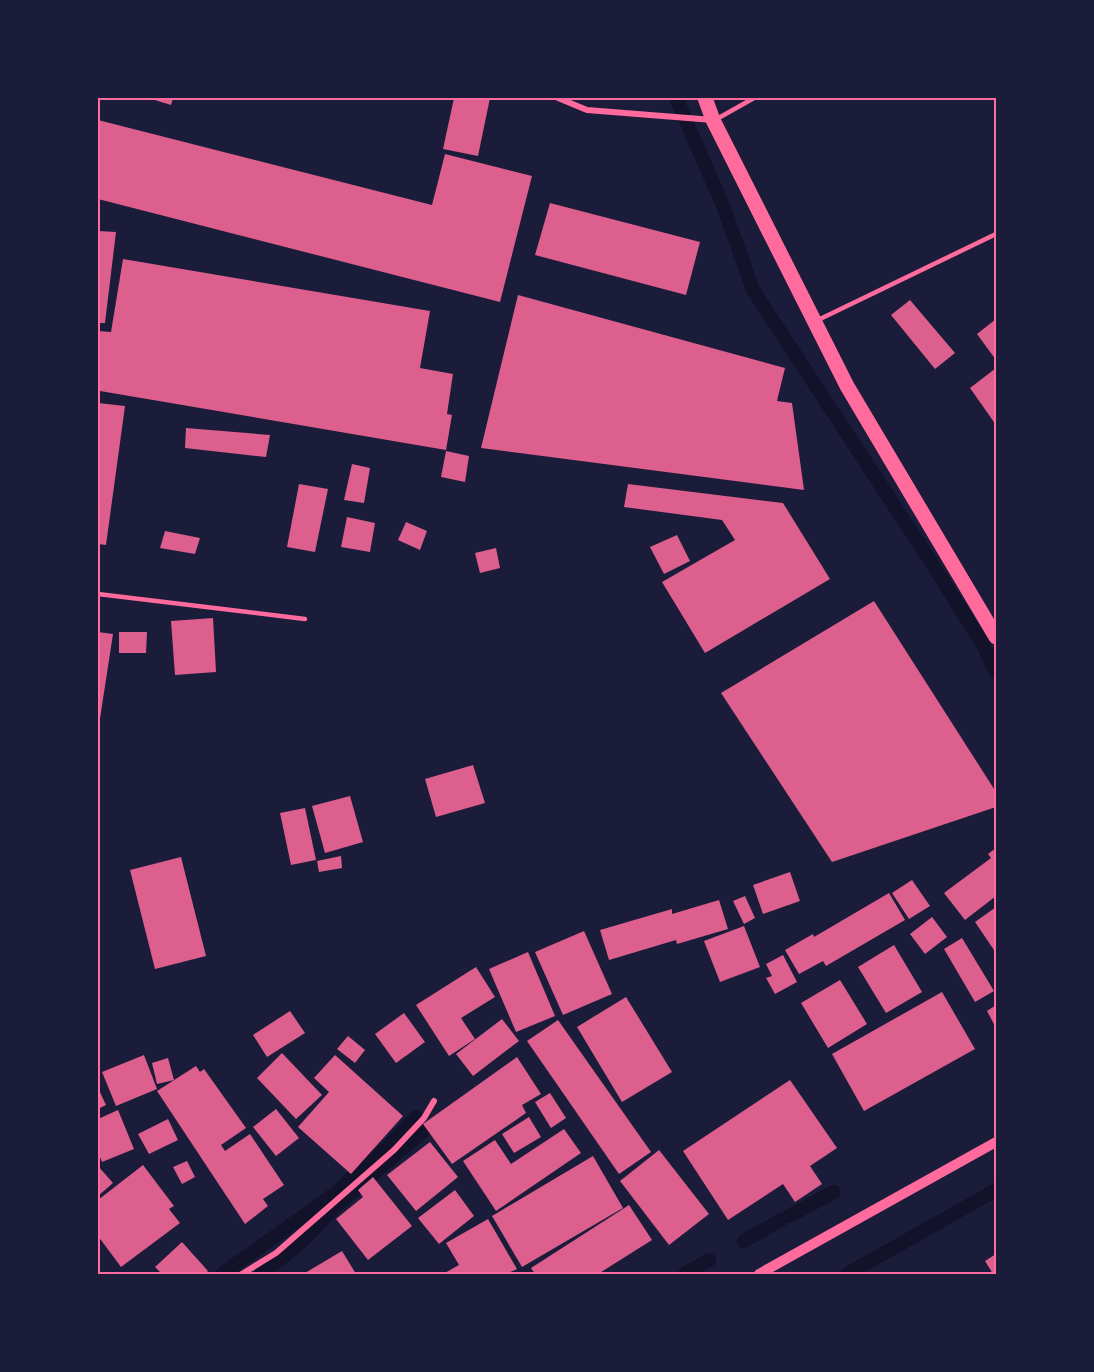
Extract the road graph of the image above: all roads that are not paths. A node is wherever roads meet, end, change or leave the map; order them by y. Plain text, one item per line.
1 (558, 98) edge
2 (705, 98) edge
3 (754, 98) edge
4 (713, 120) junction
5 (996, 234) edge
6 (813, 322) junction
7 (98, 594) edge
8 (305, 620) dead end
9 (996, 637) edge
10 (434, 1101) dead end
11 (996, 1142) edge
12 (242, 1275) edge
13 (759, 1275) edge

1 - 4 street
2 - 4 main road
3 - 4 lane
4 - 6 main road
5 - 6 lane
6 - 9 main road
7 - 8 lane
10 - 12 street
11 - 13 street

